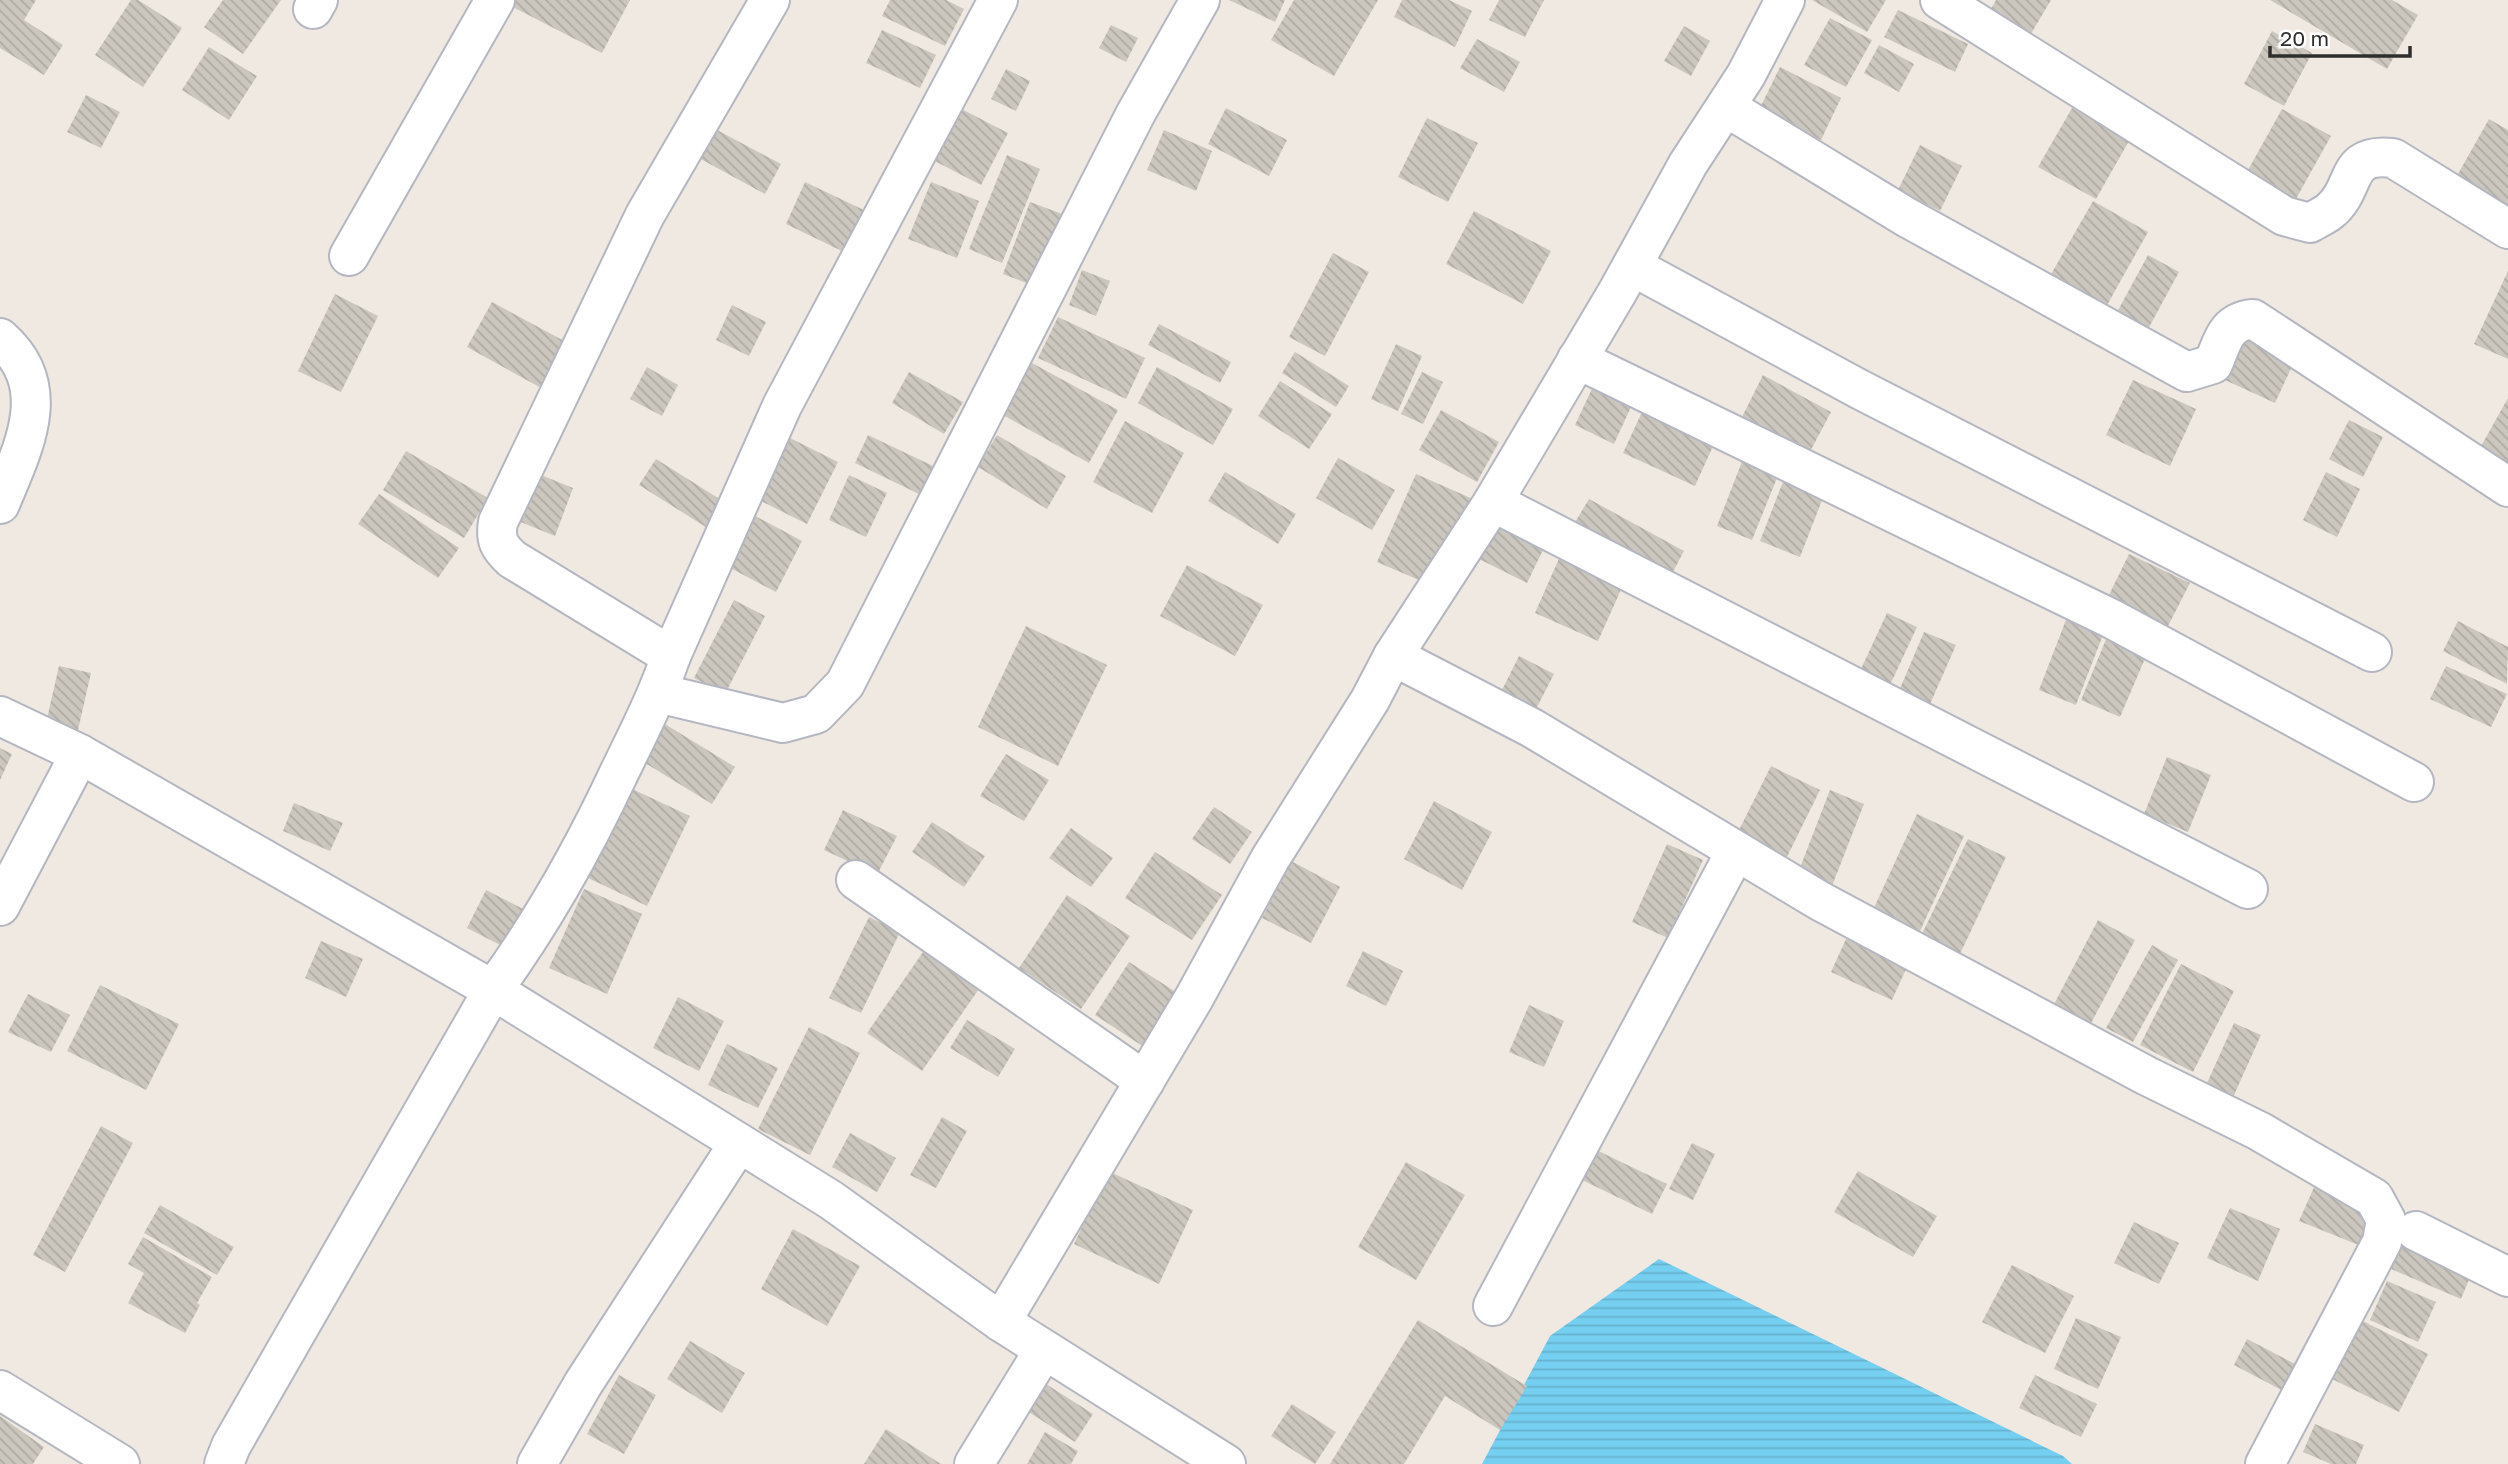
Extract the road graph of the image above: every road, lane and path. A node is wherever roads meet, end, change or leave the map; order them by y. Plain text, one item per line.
1 (495, 0) edge
2 (770, 0) edge
3 (998, 0) edge
4 (1200, 0) edge
5 (1785, 0) edge
6 (1940, 0) edge
7 (1726, 107) junction
8 (2508, 229) edge
9 (349, 256) dead end
10 (1632, 266) junction
11 (0, 338) edge
12 (1577, 359) junction
13 (2508, 488) edge
14 (1493, 502) junction
15 (0, 504) edge
16 (2372, 652) dead end
17 (671, 656) junction
18 (1393, 656) junction
19 (658, 693) junction
20 (0, 716) edge
21 (80, 754) junction
22 (2414, 782) dead end
23 (1736, 851) junction
24 (856, 880) dead end
25 (2248, 889) dead end
26 (0, 906) edge
27 (493, 990) junction
28 (1145, 1081) junction
29 (739, 1143) junction
30 (2416, 1231) dead end
31 (2508, 1278) edge
32 (1493, 1306) dead end
33 (1001, 1322) junction
34 (1044, 1350) junction
35 (0, 1390) edge
36 (1209, 1460) edge
37 (120, 1464) edge
38 (224, 1464) edge
39 (537, 1464) edge
40 (974, 1464) edge
41 (2265, 1464) edge

1 - 9 street
2 - 17 street
3 - 17 street
4 - 19 street
5 - 7 street
6 - 8 street
7 - 10 street
7 - 13 street
10 - 12 street
10 - 16 street
11 - 15 street
12 - 14 street
12 - 22 street
14 - 18 street
14 - 25 street
17 - 19 street
18 - 23 street
18 - 28 street
19 - 27 street
20 - 21 street
21 - 26 street
21 - 27 street
23 - 32 street
23 - 41 street
24 - 28 street
27 - 29 street
27 - 38 street
28 - 33 street
29 - 33 street
29 - 39 street
30 - 31 street
33 - 34 street
34 - 36 street
34 - 40 street
35 - 37 street

